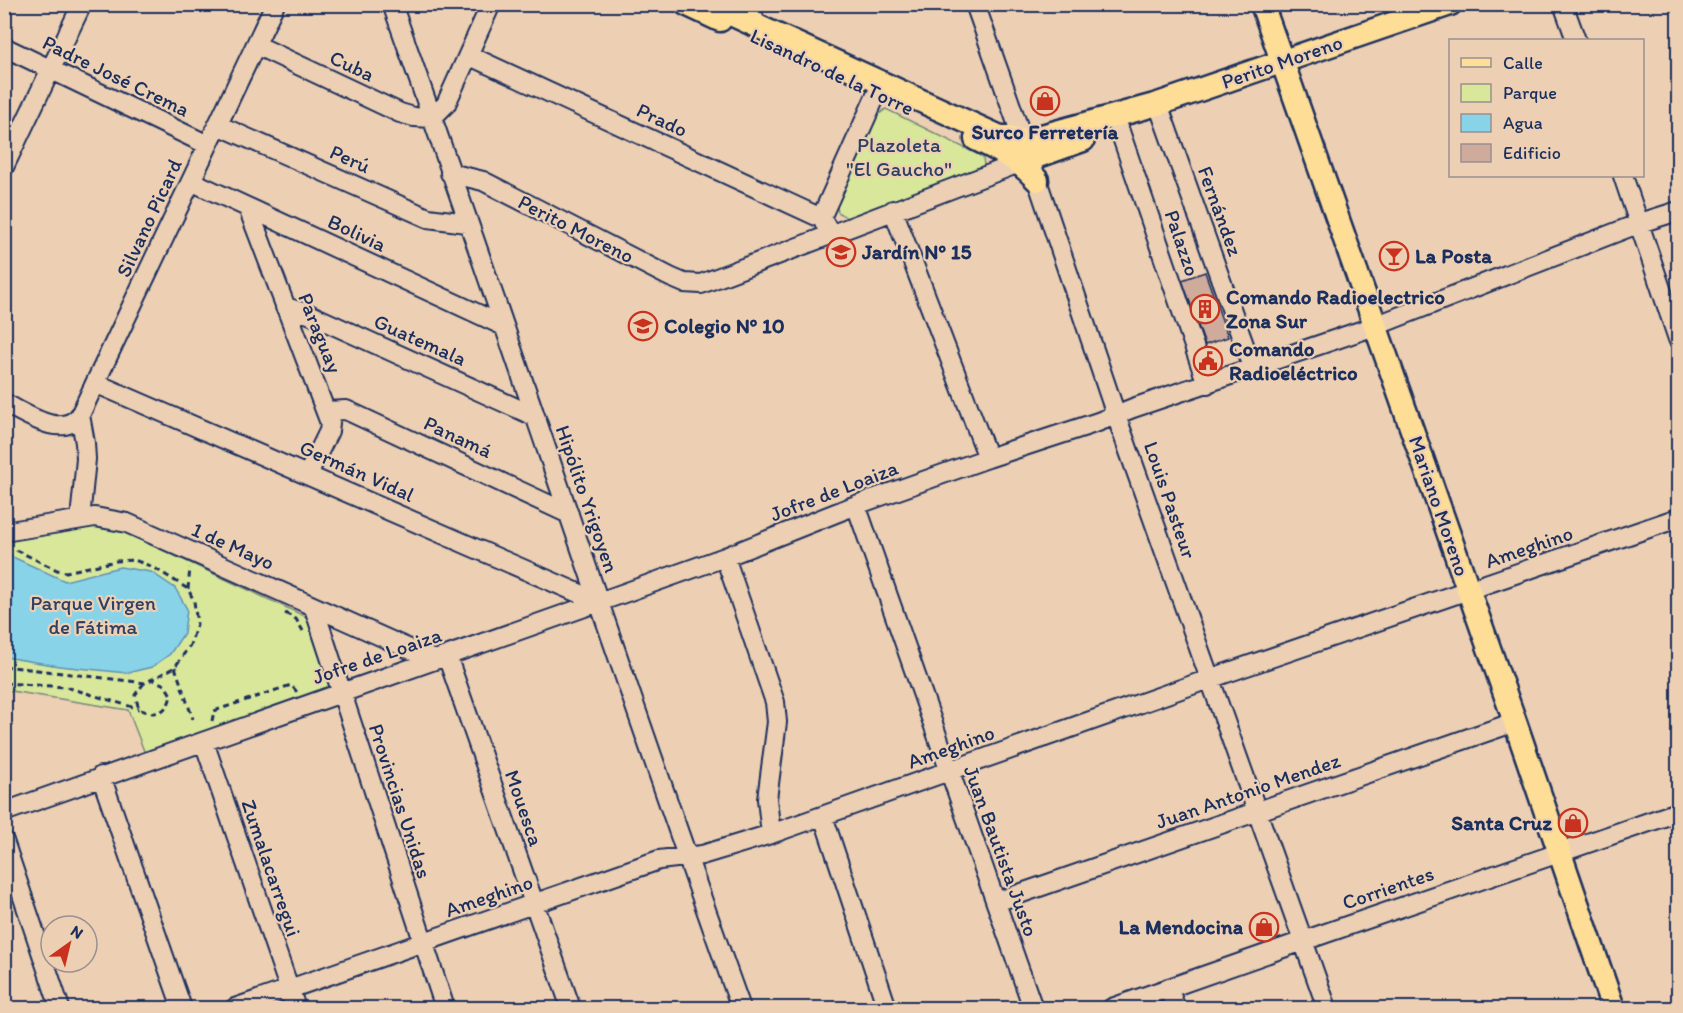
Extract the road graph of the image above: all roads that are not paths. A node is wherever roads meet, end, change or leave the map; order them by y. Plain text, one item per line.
1 (82, 4) edge
2 (275, 4) edge
3 (392, 4) edge
4 (491, 4) edge
5 (686, 4) edge
6 (709, 4) edge
7 (749, 4) edge
8 (975, 4) edge
9 (1262, 4) edge
10 (1450, 4) edge
11 (1563, 4) edge
12 (757, 27) junction
13 (1576, 39) edge
14 (256, 45) junction
15 (4, 47) edge
16 (468, 55) junction
17 (1283, 62) junction
18 (51, 69) junction
19 (877, 93) junction
20 (1158, 104) junction
21 (1115, 117) junction
22 (432, 118) junction
23 (218, 125) junction
24 (208, 145) junction
25 (1027, 160) junction
26 (4, 167) edge
27 (450, 173) junction
28 (1623, 177) edge
29 (191, 181) junction
30 (248, 208) junction
31 (893, 210) junction
32 (1678, 211) edge
33 (821, 218) junction
34 (467, 223) junction
35 (1640, 223) junction
36 (831, 234) junction
37 (285, 307) junction
38 (504, 326) junction
39 (1376, 326) junction
40 (1678, 339) edge
41 (1252, 367) junction
42 (96, 383) junction
43 (1207, 384) junction
44 (4, 403) edge
45 (327, 411) junction
46 (1116, 415) junction
47 (80, 416) junction
48 (534, 416) junction
49 (988, 458) junction
50 (308, 474) junction
51 (856, 505) junction
52 (569, 514) junction
53 (1678, 518) edge
54 (80, 519) junction
55 (11, 540) edge
56 (725, 556) junction
57 (1468, 591) junction
58 (599, 602) junction
59 (314, 608) junction
60 (441, 658) junction
61 (1209, 679) junction
62 (341, 693) junction
63 (1515, 722) junction
64 (208, 735) junction
65 (949, 772) junction
66 (101, 776) junction
67 (1257, 811) junction
68 (4, 812) edge
69 (1678, 812) edge
70 (823, 816) junction
71 (771, 834) junction
72 (4, 841) edge
73 (1560, 853) junction
74 (686, 857) junction
75 (996, 902) junction
76 (534, 905) junction
77 (1303, 940) junction
78 (423, 943) junction
79 (1168, 988) junction
80 (289, 990) junction
81 (60, 1008) edge
82 (182, 1008) edge
83 (235, 1008) edge
84 (296, 1008) edge
85 (446, 1008) edge
86 (571, 1008) edge
87 (741, 1008) edge
88 (887, 1008) edge
89 (1033, 1008) edge
90 (1112, 1008) edge
91 (1176, 1008) edge
92 (1327, 1008) edge
93 (1613, 1008) edge

1 - 18 street
2 - 14 street, Silvano Picard
3 - 22 street, Hipólito Yrigoyen
4 - 16 street
5 - 19 main road, Lisandro de la Torre
6 - 12 main road, Lisandro de la Torre
7 - 12 street
8 - 25 street, Louis Pasteur
9 - 17 main road, Mariano Moreno
10 - 17 main road, Perito Moreno
11 - 13 street
12 - 25 main road, Lisandro de la Torre
14 - 22 street, Cuba
14 - 23 street, Silvano Picard
15 - 18 street, Padre José Crema
16 - 22 street
16 - 33 street, Prado
17 - 20 main road, Perito Moreno
17 - 39 main road, Mariano Moreno
18 - 24 street, Padre José Crema
18 - 26 street
19 - 25 main road, Lisandro de la Torre
19 - 33 street
20 - 21 main road, Perito Moreno
20 - 41 street, Fernández
21 - 25 main road, Perito Moreno
21 - 43 street, Palazzo
22 - 27 street, Hipólito Yrigoyen
23 - 24 street, Silvano Picard
23 - 34 street, Perú
24 - 29 street, Silvano Picard
25 - 31 street, Perito Moreno
25 - 46 street, Louis Pasteur
27 - 34 street, Hipólito Yrigoyen
27 - 36 street, Perito Moreno
28 - 35 street
29 - 30 street, Bolivia
29 - 42 street, Silvano Picard
30 - 37 street, Paraguay
30 - 38 street, Bolivia
31 - 36 street, Perito Moreno
31 - 49 street
32 - 35 street, Jofre de Loaiza
33 - 36 street
34 - 38 street, Hipólito Yrigoyen
35 - 39 street, Jofre de Loaiza
35 - 40 street
37 - 45 street, Paraguay
37 - 48 street, Guatemala
38 - 48 street, Hipólito Yrigoyen
39 - 41 street, Jofre de Loaiza
39 - 57 main road, Mariano Moreno
41 - 43 street, Jofre de Loaiza
42 - 47 street, Silvano Picard
42 - 50 street, Germán Vidal
43 - 46 street, Jofre de Loaiza
44 - 47 street
45 - 50 street, Paraguay
45 - 52 street, Panamá
46 - 49 street, Jofre de Loaiza
46 - 61 street, Louis Pasteur
47 - 54 street
48 - 52 street, Hipólito Yrigoyen
49 - 51 street, Jofre de Loaiza
50 - 58 street, Germán Vidal
51 - 56 street, Jofre de Loaiza
51 - 65 street, Juan Bautista Justo
52 - 58 street, Hipólito Yrigoyen
53 - 57 street, Ameghino
54 - 55 street, 1 de Mayo
54 - 59 street, 1 de Mayo
56 - 58 street, Jofre de Loaiza
56 - 71 street
57 - 61 street, Ameghino
57 - 63 main road, Mariano Moreno
58 - 60 street, Jofre de Loaiza
58 - 74 street, Hipólito Yrigoyen
59 - 60 street, 1 de Mayo
59 - 62 street, Provincias Unidas
60 - 62 street, Jofre de Loaiza
60 - 76 street, Mouesca
61 - 65 street, Ameghino
61 - 67 street, Louis Pasteur
62 - 64 street, Jofre de Loaiza
62 - 78 street, Provincias Unidas
63 - 67 street, Juan Antonio Mendez
63 - 73 main road, Mariano Moreno
64 - 66 street, Jofre de Loaiza
64 - 80 street, Zumalacarregui
65 - 70 street, Ameghino
65 - 75 street, Juan Bautista Justo
66 - 68 street, Jofre de Loaiza
66 - 82 street
67 - 75 street, Juan Antonio Mendez
67 - 77 street, Louis Pasteur
69 - 73 street, Corrientes
70 - 71 street, Ameghino
70 - 88 street
71 - 74 street, Ameghino
72 - 81 street
73 - 77 street, Corrientes
73 - 93 main road, Mariano Moreno
74 - 76 street, Ameghino
74 - 87 street, Hipólito Yrigoyen
75 - 89 street, Juan Bautista Justo
76 - 78 street, Ameghino
76 - 86 street, Mouesca
77 - 79 street, Corrientes
77 - 92 street, Louis Pasteur
78 - 80 street, Ameghino
78 - 85 street, Provincias Unidas
79 - 90 street, Corrientes
79 - 91 street
80 - 83 street, Ameghino
80 - 84 street, Zumalacarregui

